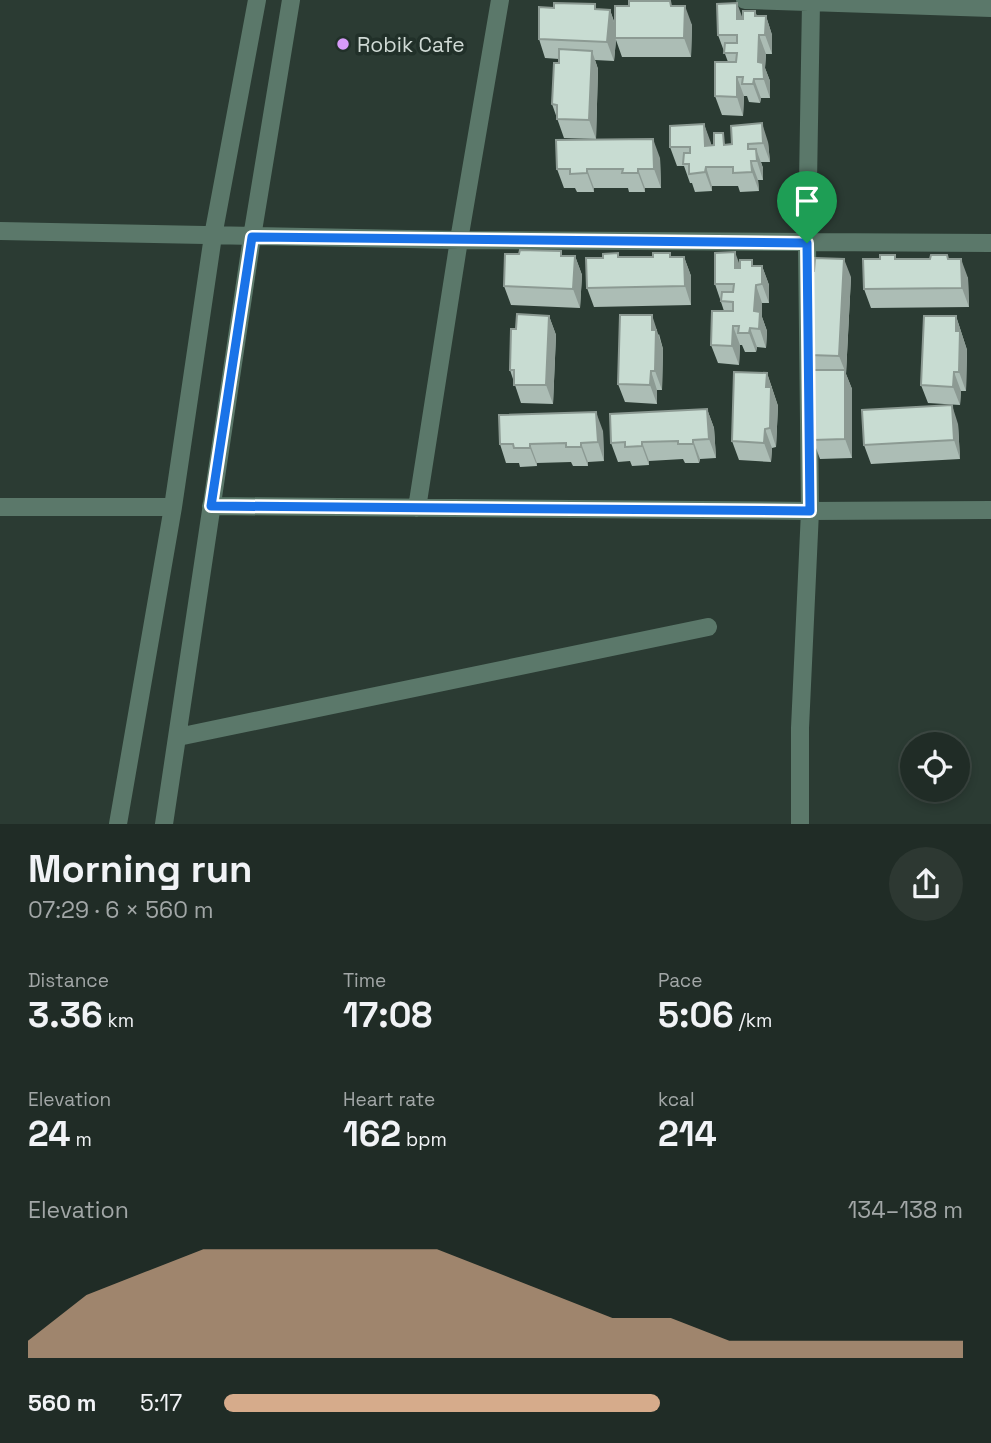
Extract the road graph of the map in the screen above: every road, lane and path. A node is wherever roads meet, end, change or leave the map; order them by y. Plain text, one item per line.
1 (257, 0) edge
2 (291, 0) edge
3 (500, 0) edge
4 (745, 0) edge
5 (811, 2) junction
6 (991, 8) edge
7 (0, 231) edge
8 (214, 236) junction
9 (252, 237) junction
10 (459, 240) junction
11 (807, 243) junction
12 (991, 243) edge
13 (0, 506) edge
14 (173, 506) junction
15 (211, 506) junction
16 (417, 508) junction
17 (991, 510) edge
18 (810, 511) junction
19 (708, 628) dead end
20 (177, 737) junction
21 (118, 824) edge
22 (164, 824) edge
23 (800, 824) edge

1 - 8 street
2 - 9 street
3 - 10 street
4 - 5 street
5 - 6 street
5 - 11 street
7 - 8 street
8 - 9 street
8 - 14 street
9 - 10 street
9 - 15 street
10 - 11 street
10 - 16 street
11 - 12 street
11 - 18 street
13 - 14 street
14 - 21 street
15 - 16 street
15 - 20 street
16 - 18 street
17 - 18 street
18 - 23 street
19 - 20 street
20 - 22 street

